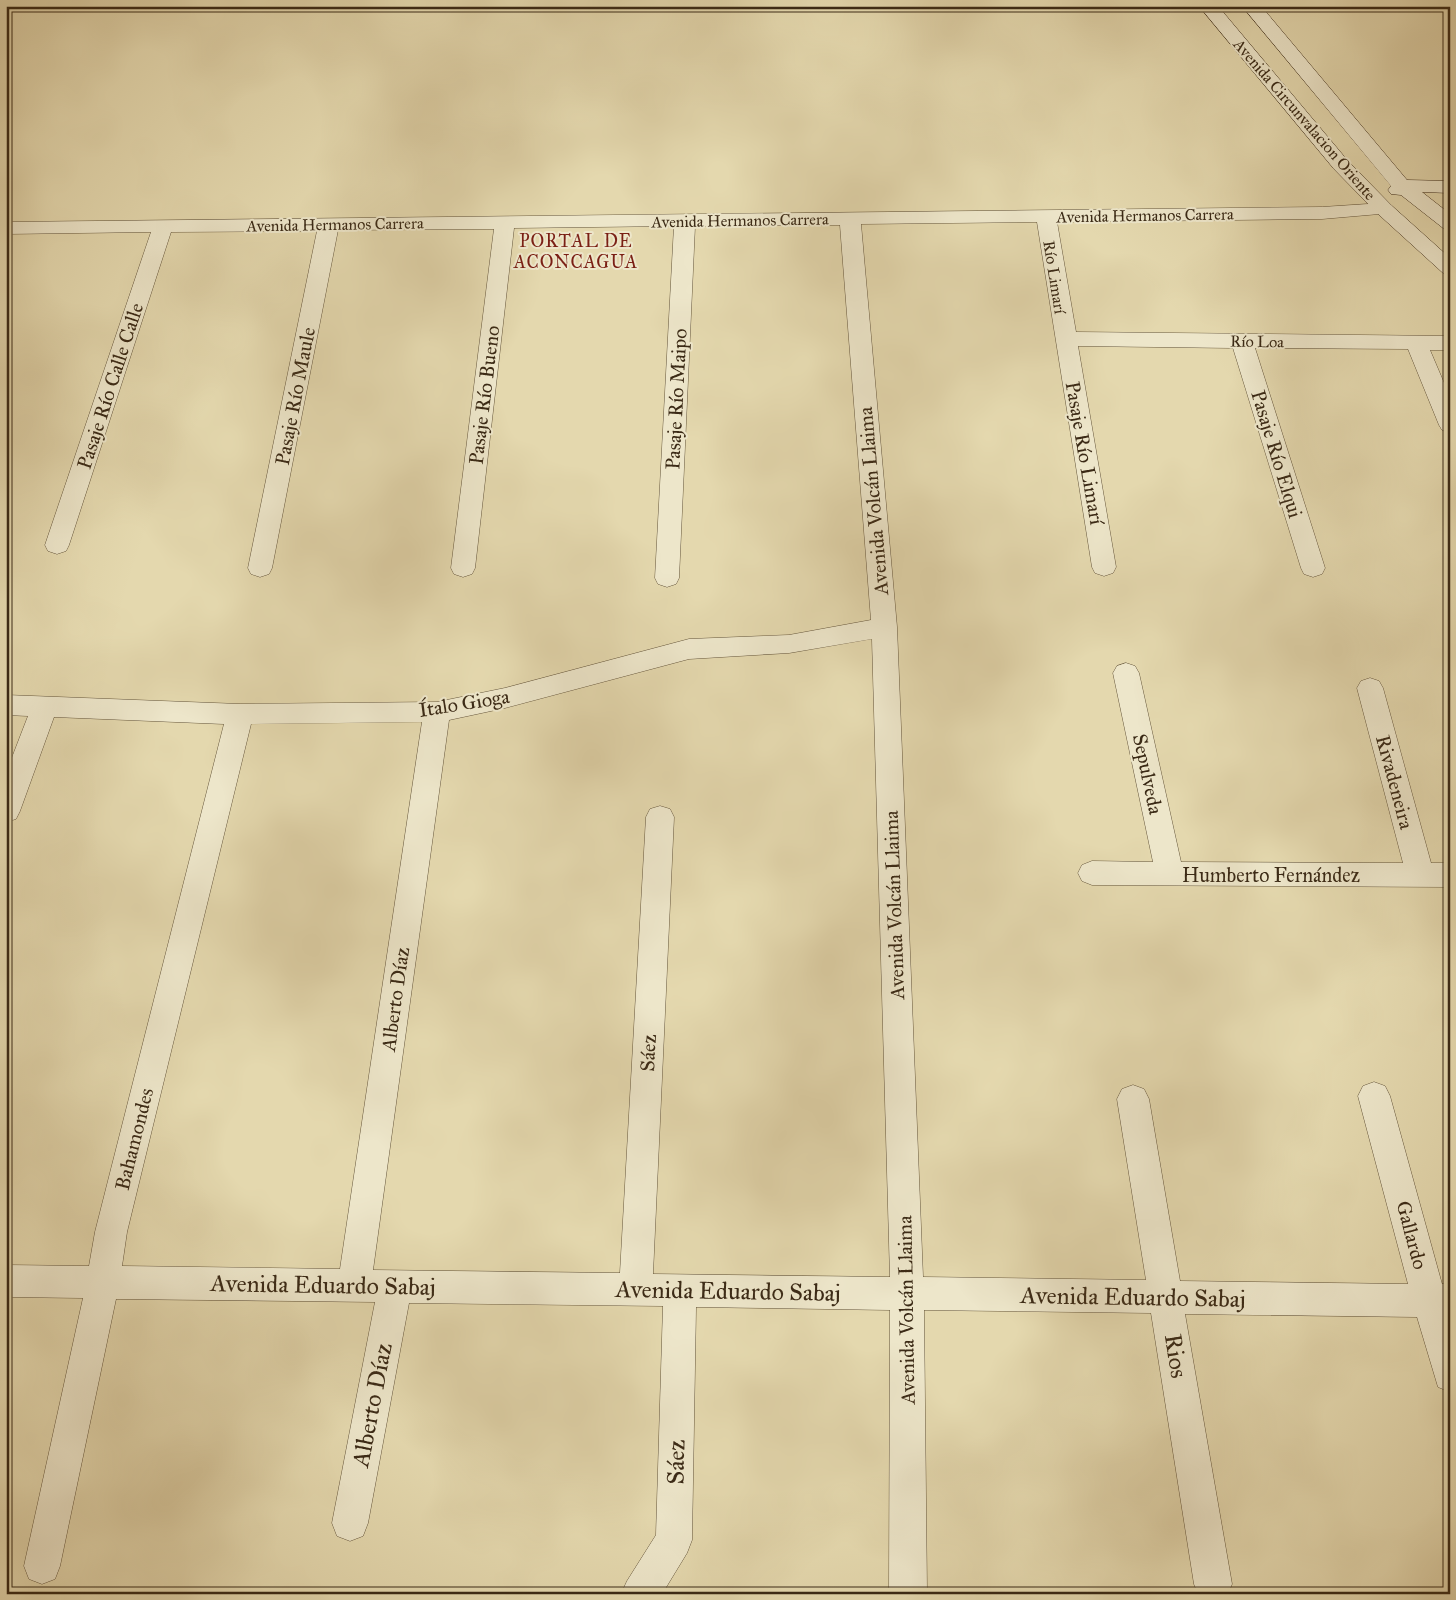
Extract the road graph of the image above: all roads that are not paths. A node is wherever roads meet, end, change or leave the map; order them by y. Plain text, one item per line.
1 (1208, 6) edge
2 (1251, 6) edge
3 (1401, 186) junction
4 (1450, 187) edge
5 (1384, 209) junction
6 (1046, 216) junction
7 (850, 218) junction
8 (1446, 218) edge
9 (685, 220) junction
10 (505, 222) junction
11 (329, 224) junction
12 (163, 226) junction
13 (6, 228) edge
14 (1450, 269) edge
15 (1065, 339) junction
16 (1242, 341) junction
17 (1416, 343) junction
18 (1450, 344) edge
19 (1450, 425) edge
20 (57, 545) dead end
21 (1104, 567) dead end
22 (260, 568) dead end
23 (463, 568) dead end
24 (1313, 568) dead end
25 (667, 578) dead end
26 (884, 627) junction
27 (1126, 673) dead end
28 (1370, 688) dead end
29 (6, 705) edge
30 (44, 707) junction
31 (437, 712) junction
32 (240, 714) junction
33 (6, 811) edge
34 (660, 817) dead end
35 (1092, 874) dead end
36 (1170, 874) junction
37 (1420, 875) junction
38 (1450, 875) edge
39 (1374, 1096) dead end
40 (1133, 1099) dead end
41 (6, 1281) edge
42 (103, 1282) junction
43 (354, 1286) junction
44 (395, 1286) junction
45 (636, 1289) junction
46 (680, 1290) junction
47 (907, 1293) junction
48 (1166, 1297) junction
49 (1440, 1301) edge
50 (1450, 1375) edge
51 (350, 1523) dead end
52 (42, 1566) dead end
53 (1213, 1584) dead end
54 (640, 1594) edge
55 (908, 1594) edge

1 - 5 street, Avenida Circunvalacion Oriente
2 - 3 street, Avenida Circunvalacion Oriente
3 - 4 street
3 - 5 street
3 - 8 street, Avenida Circunvalacion Oriente
5 - 6 street, Avenida Hermanos Carrera
5 - 8 street, Avenida Hermanos Carrera
5 - 14 street, Avenida Circunvalacion Oriente
6 - 7 street, Avenida Hermanos Carrera
6 - 15 street, Río Limarí
7 - 9 street, Avenida Hermanos Carrera
7 - 26 street, Avenida Volcán Llaima
9 - 10 street, Avenida Hermanos Carrera
9 - 25 street, Pasaje Río Maipo
10 - 11 street, Avenida Hermanos Carrera
10 - 23 street, Pasaje Río Bueno
11 - 12 street, Avenida Hermanos Carrera
11 - 22 street, Pasaje Río Maule
12 - 13 street, Avenida Hermanos Carrera
12 - 20 street, Pasaje Río Calle Calle
15 - 16 street, Río Loa
15 - 21 street, Pasaje Río Limarí
16 - 17 street, Río Loa
16 - 24 street, Pasaje Río Elqui
17 - 18 street, Río Loa
17 - 19 street
26 - 31 street, Ítalo Gioga
26 - 47 street, Avenida Volcán Llaima
27 - 36 street, Sepulveda
28 - 37 street, Rivadeneira
29 - 30 street, Ítalo Gioga
30 - 32 street, Ítalo Gioga
30 - 33 street
31 - 32 street, Ítalo Gioga
31 - 43 street, Alberto Díaz
32 - 42 street, Bahamondes
34 - 45 street, Sáez
35 - 36 street, Humberto Fernández
36 - 37 street, Humberto Fernández
37 - 38 street, Humberto Fernández
39 - 49 street, Gallardo
40 - 48 street, Rios
41 - 42 street, Avenida Eduardo Sabaj
42 - 43 street, Avenida Eduardo Sabaj
42 - 52 street, Bahamondes
43 - 44 street, Avenida Eduardo Sabaj
44 - 45 street, Avenida Eduardo Sabaj
44 - 51 street, Alberto Díaz
45 - 46 street, Avenida Eduardo Sabaj
46 - 47 street, Avenida Eduardo Sabaj
46 - 54 street, Sáez
47 - 48 street, Avenida Eduardo Sabaj
47 - 55 street, Avenida Volcán Llaima
48 - 49 street, Avenida Eduardo Sabaj
48 - 53 street, Rios
49 - 50 street, Gallardo

